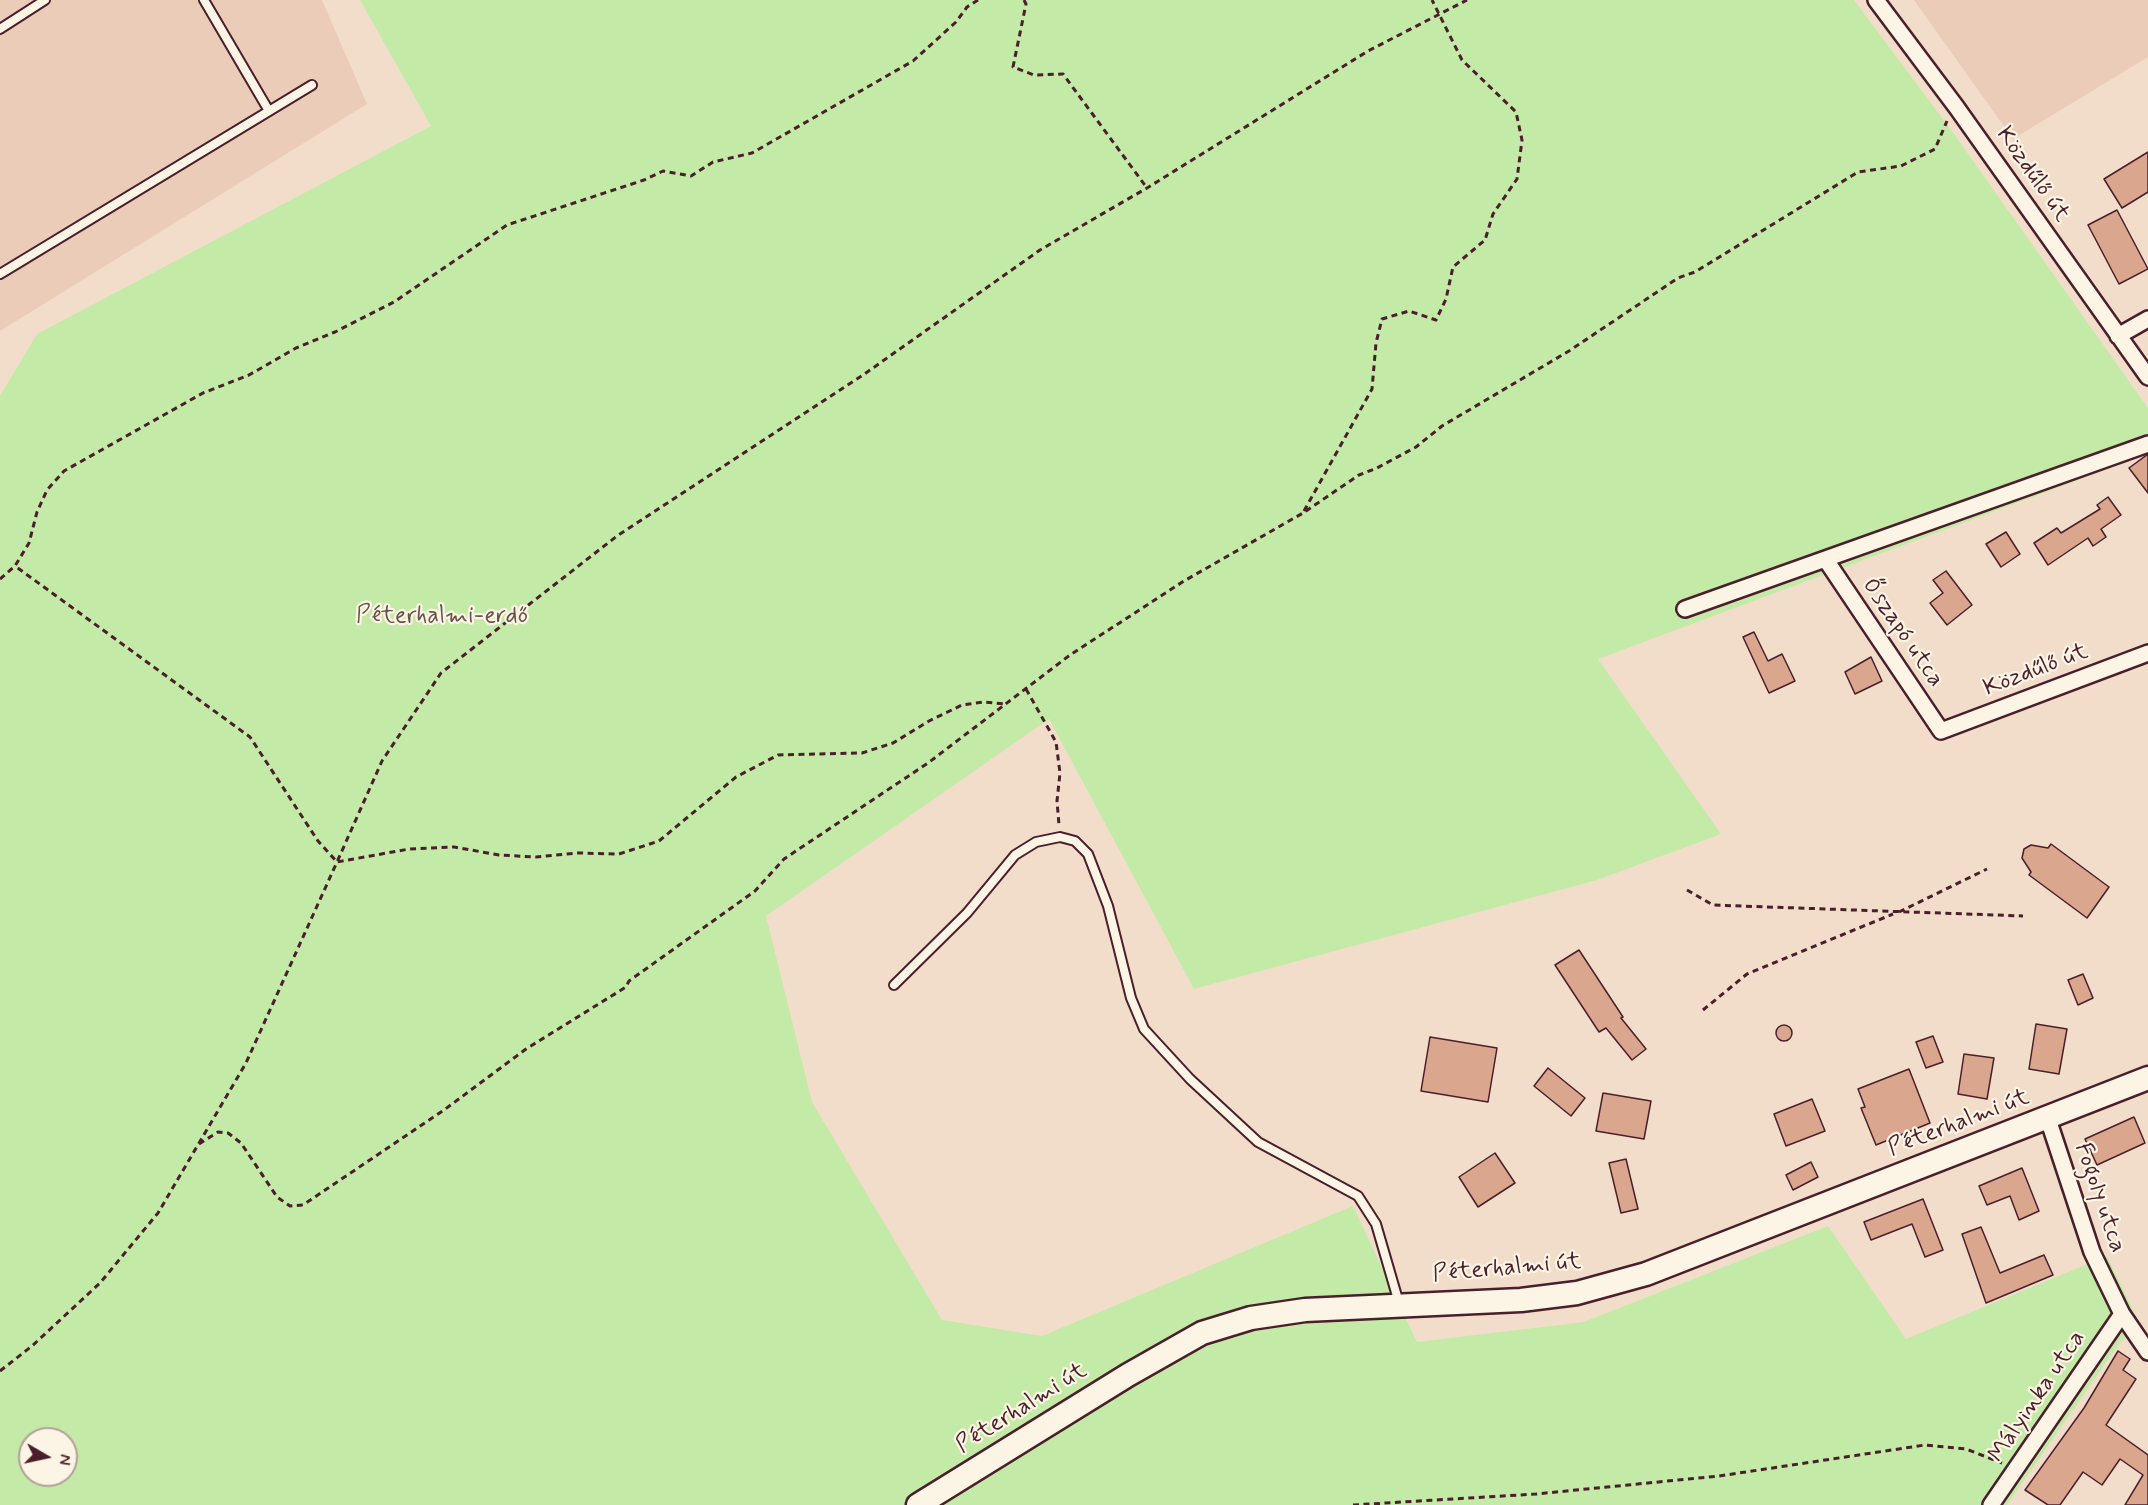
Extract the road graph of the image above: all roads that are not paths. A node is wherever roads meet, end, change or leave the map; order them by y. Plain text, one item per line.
1 (45, 0) edge
2 (204, 0) edge
3 (1876, 0) edge
4 (0, 29) edge
5 (312, 85) dead end
6 (269, 111) junction
7 (0, 274) edge
8 (2148, 319) edge
9 (2118, 336) junction
10 (2148, 377) edge
11 (2148, 444) edge
12 (1826, 560) junction
13 (1685, 609) dead end
14 (2148, 653) edge
15 (1941, 731) joint
16 (894, 985) dead end
17 (2148, 1078) edge
18 (2048, 1119) junction
19 (1400, 1305) junction
20 (2122, 1314) junction
21 (2148, 1352) edge
22 (918, 1505) edge
23 (1991, 1505) edge

1 - 4 lane
2 - 6 lane
3 - 9 street, Közdűlő út
5 - 6 lane
6 - 7 lane
8 - 9 street
9 - 10 street, Közdűlő út
11 - 12 street
12 - 13 street
12 - 15 street, Őszapó utca
14 - 15 street, Közdűlő út
16 - 19 lane
17 - 18 street, Péterhalmi út
18 - 19 street, Péterhalmi út
18 - 20 street, Fogoly utca
19 - 22 street, Péterhalmi út
20 - 21 street, Fogoly utca
20 - 23 street, Mályinka utca

